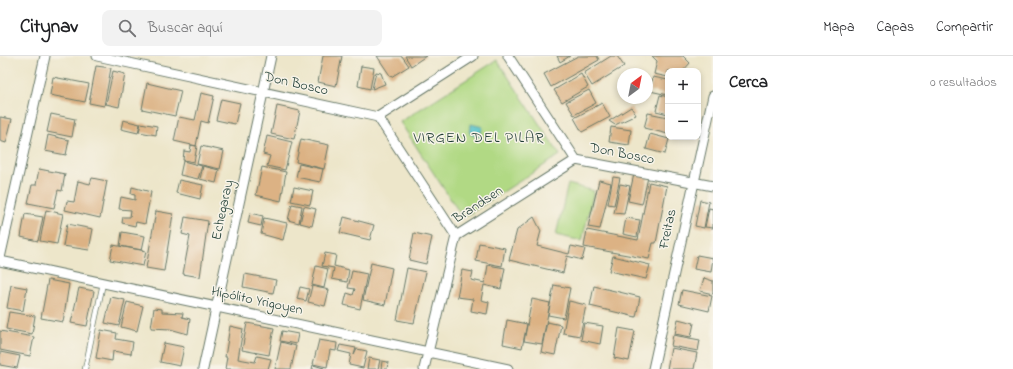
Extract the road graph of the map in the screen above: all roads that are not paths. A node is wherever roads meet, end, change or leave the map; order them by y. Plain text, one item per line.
1 (45, 56) edge
2 (97, 56) edge
3 (271, 56) edge
4 (473, 56) edge
5 (508, 56) edge
6 (263, 91) junction
7 (713, 96) edge
8 (378, 117) junction
9 (576, 160) junction
10 (693, 182) junction
11 (713, 186) edge
12 (456, 236) junction
13 (0, 260) edge
14 (103, 283) junction
15 (217, 307) junction
16 (427, 352) junction
17 (85, 369) edge
18 (203, 369) edge
19 (424, 369) edge
20 (508, 369) edge
21 (653, 369) edge

1 - 13 street
2 - 6 street, Don Bosco
3 - 6 street, Echegaray
4 - 8 street
5 - 9 street, Don Bosco
6 - 8 street, Don Bosco
6 - 15 street, Echegaray
7 - 10 street, Freitas
8 - 12 street, Brandsen
9 - 10 street, Don Bosco
9 - 12 street, Brandsen
10 - 11 street, Don Bosco
10 - 21 street, Freitas
12 - 16 street
13 - 14 street, Hipólito Yrigoyen
14 - 15 street, Hipólito Yrigoyen
14 - 17 lane
15 - 16 street, Hipólito Yrigoyen
15 - 18 street, Echegaray
16 - 19 street
16 - 20 street, Hipólito Yrigoyen

